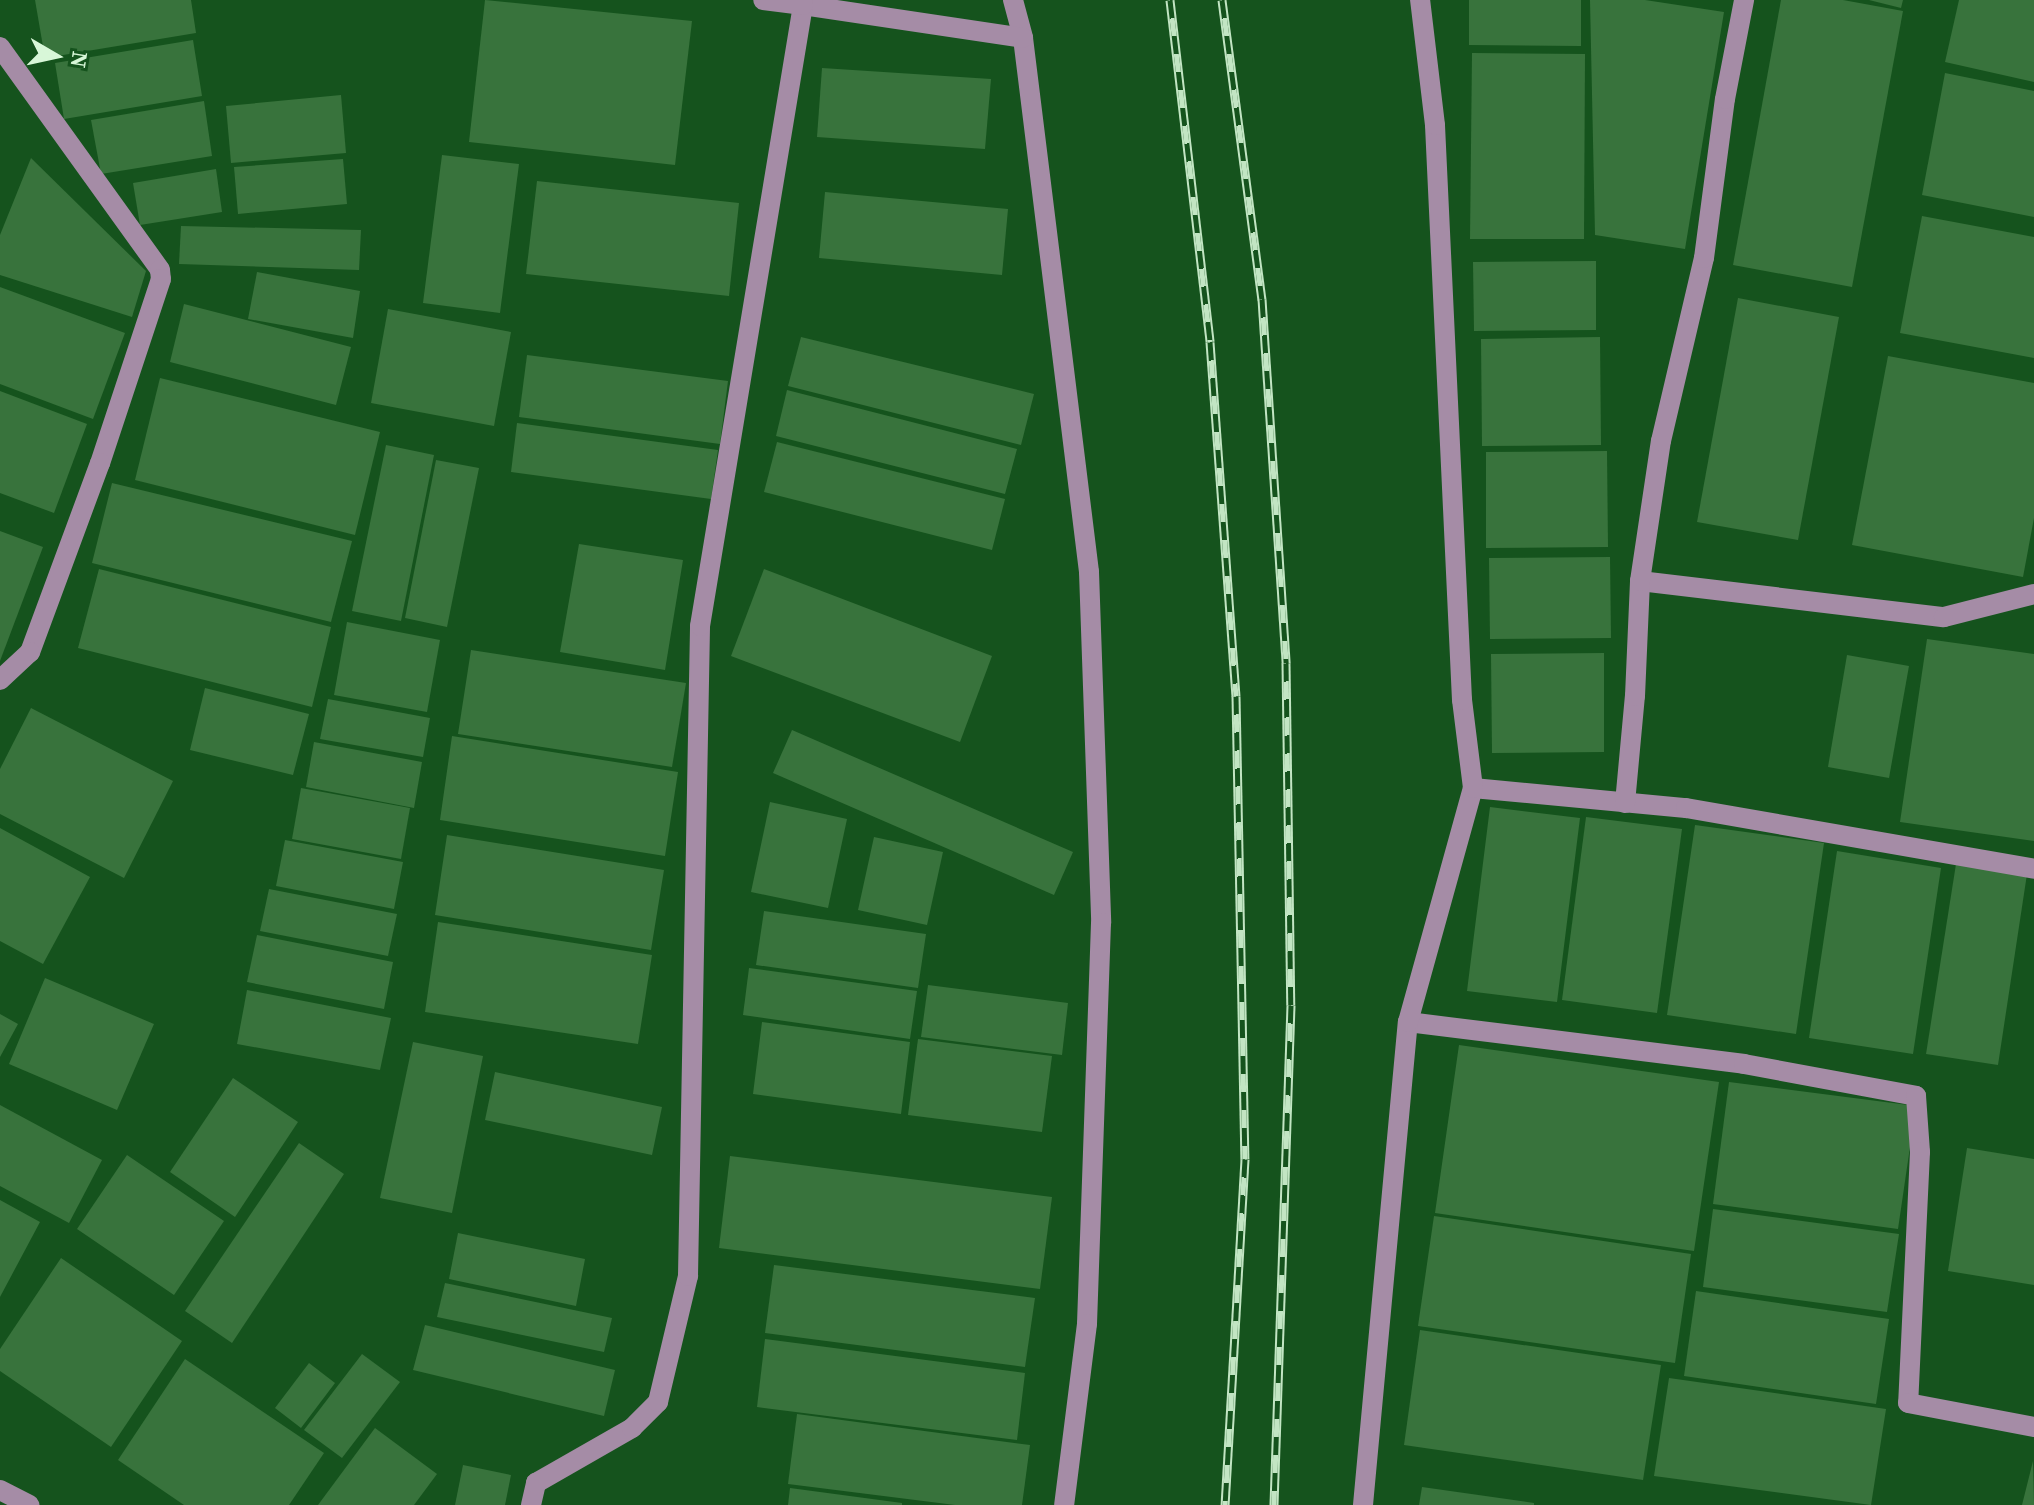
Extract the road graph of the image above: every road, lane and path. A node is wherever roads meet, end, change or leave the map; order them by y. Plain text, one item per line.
1 (763, 0) edge
2 (1013, 0) edge
3 (1420, 0) edge
4 (1744, 0) edge
5 (803, 5) junction
6 (1023, 38) junction
7 (0, 47) edge
8 (1640, 581) junction
9 (2034, 594) edge
10 (0, 680) edge
11 (1473, 788) junction
12 (1625, 803) junction
13 (2034, 869) edge
14 (1408, 1022) junction
15 (2034, 1427) edge
16 (0, 1490) edge
17 (29, 1505) edge
18 (531, 1505) edge
19 (1064, 1505) edge
20 (1363, 1505) edge

1 - 5 street
2 - 6 street
3 - 11 street
4 - 8 street
5 - 6 street
5 - 18 street
6 - 19 street
7 - 10 street
8 - 9 street
8 - 12 street
11 - 12 street
11 - 14 street
12 - 13 street
14 - 15 street
14 - 20 street
16 - 17 street

